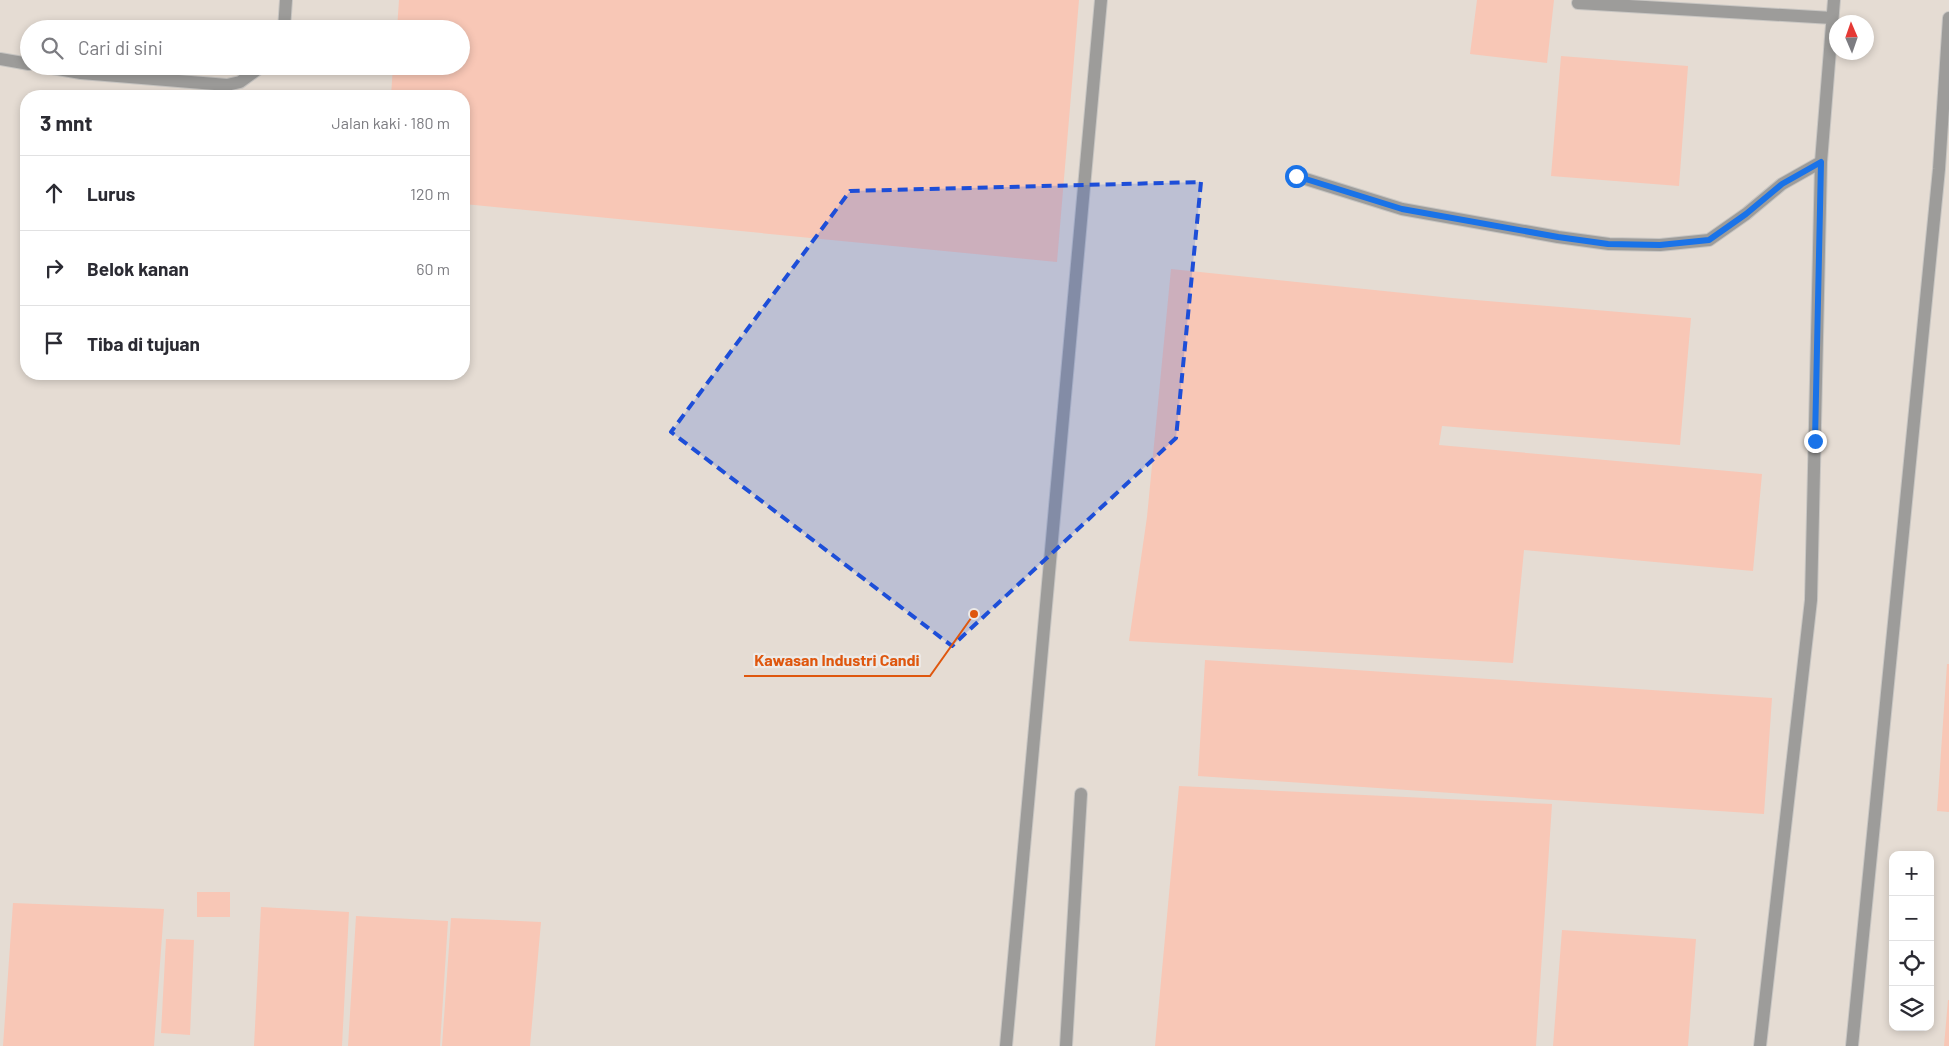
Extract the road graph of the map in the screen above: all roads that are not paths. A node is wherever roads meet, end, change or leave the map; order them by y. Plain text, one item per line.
1 (286, 0) edge
2 (1101, 0) edge
3 (1834, 0) edge
4 (1578, 3) dead end
5 (1832, 15) edge
6 (1829, 18) edge
7 (1949, 18) edge
8 (285, 20) edge
9 (1829, 57) edge
10 (0, 59) edge
11 (20, 62) edge
12 (105, 75) edge
13 (250, 75) edge
14 (1821, 162) junction
15 (1944, 169) edge
16 (1296, 176) dead end
17 (1081, 794) dead end
18 (1006, 1046) edge
19 (1066, 1046) edge
20 (1760, 1046) edge
21 (1852, 1046) edge

1 - 8 lane
2 - 18 lane
3 - 5 lane
4 - 6 lane
7 - 15 lane
9 - 14 lane
10 - 11 lane
12 - 13 lane
14 - 16 lane
14 - 20 lane
15 - 21 lane
17 - 19 lane

